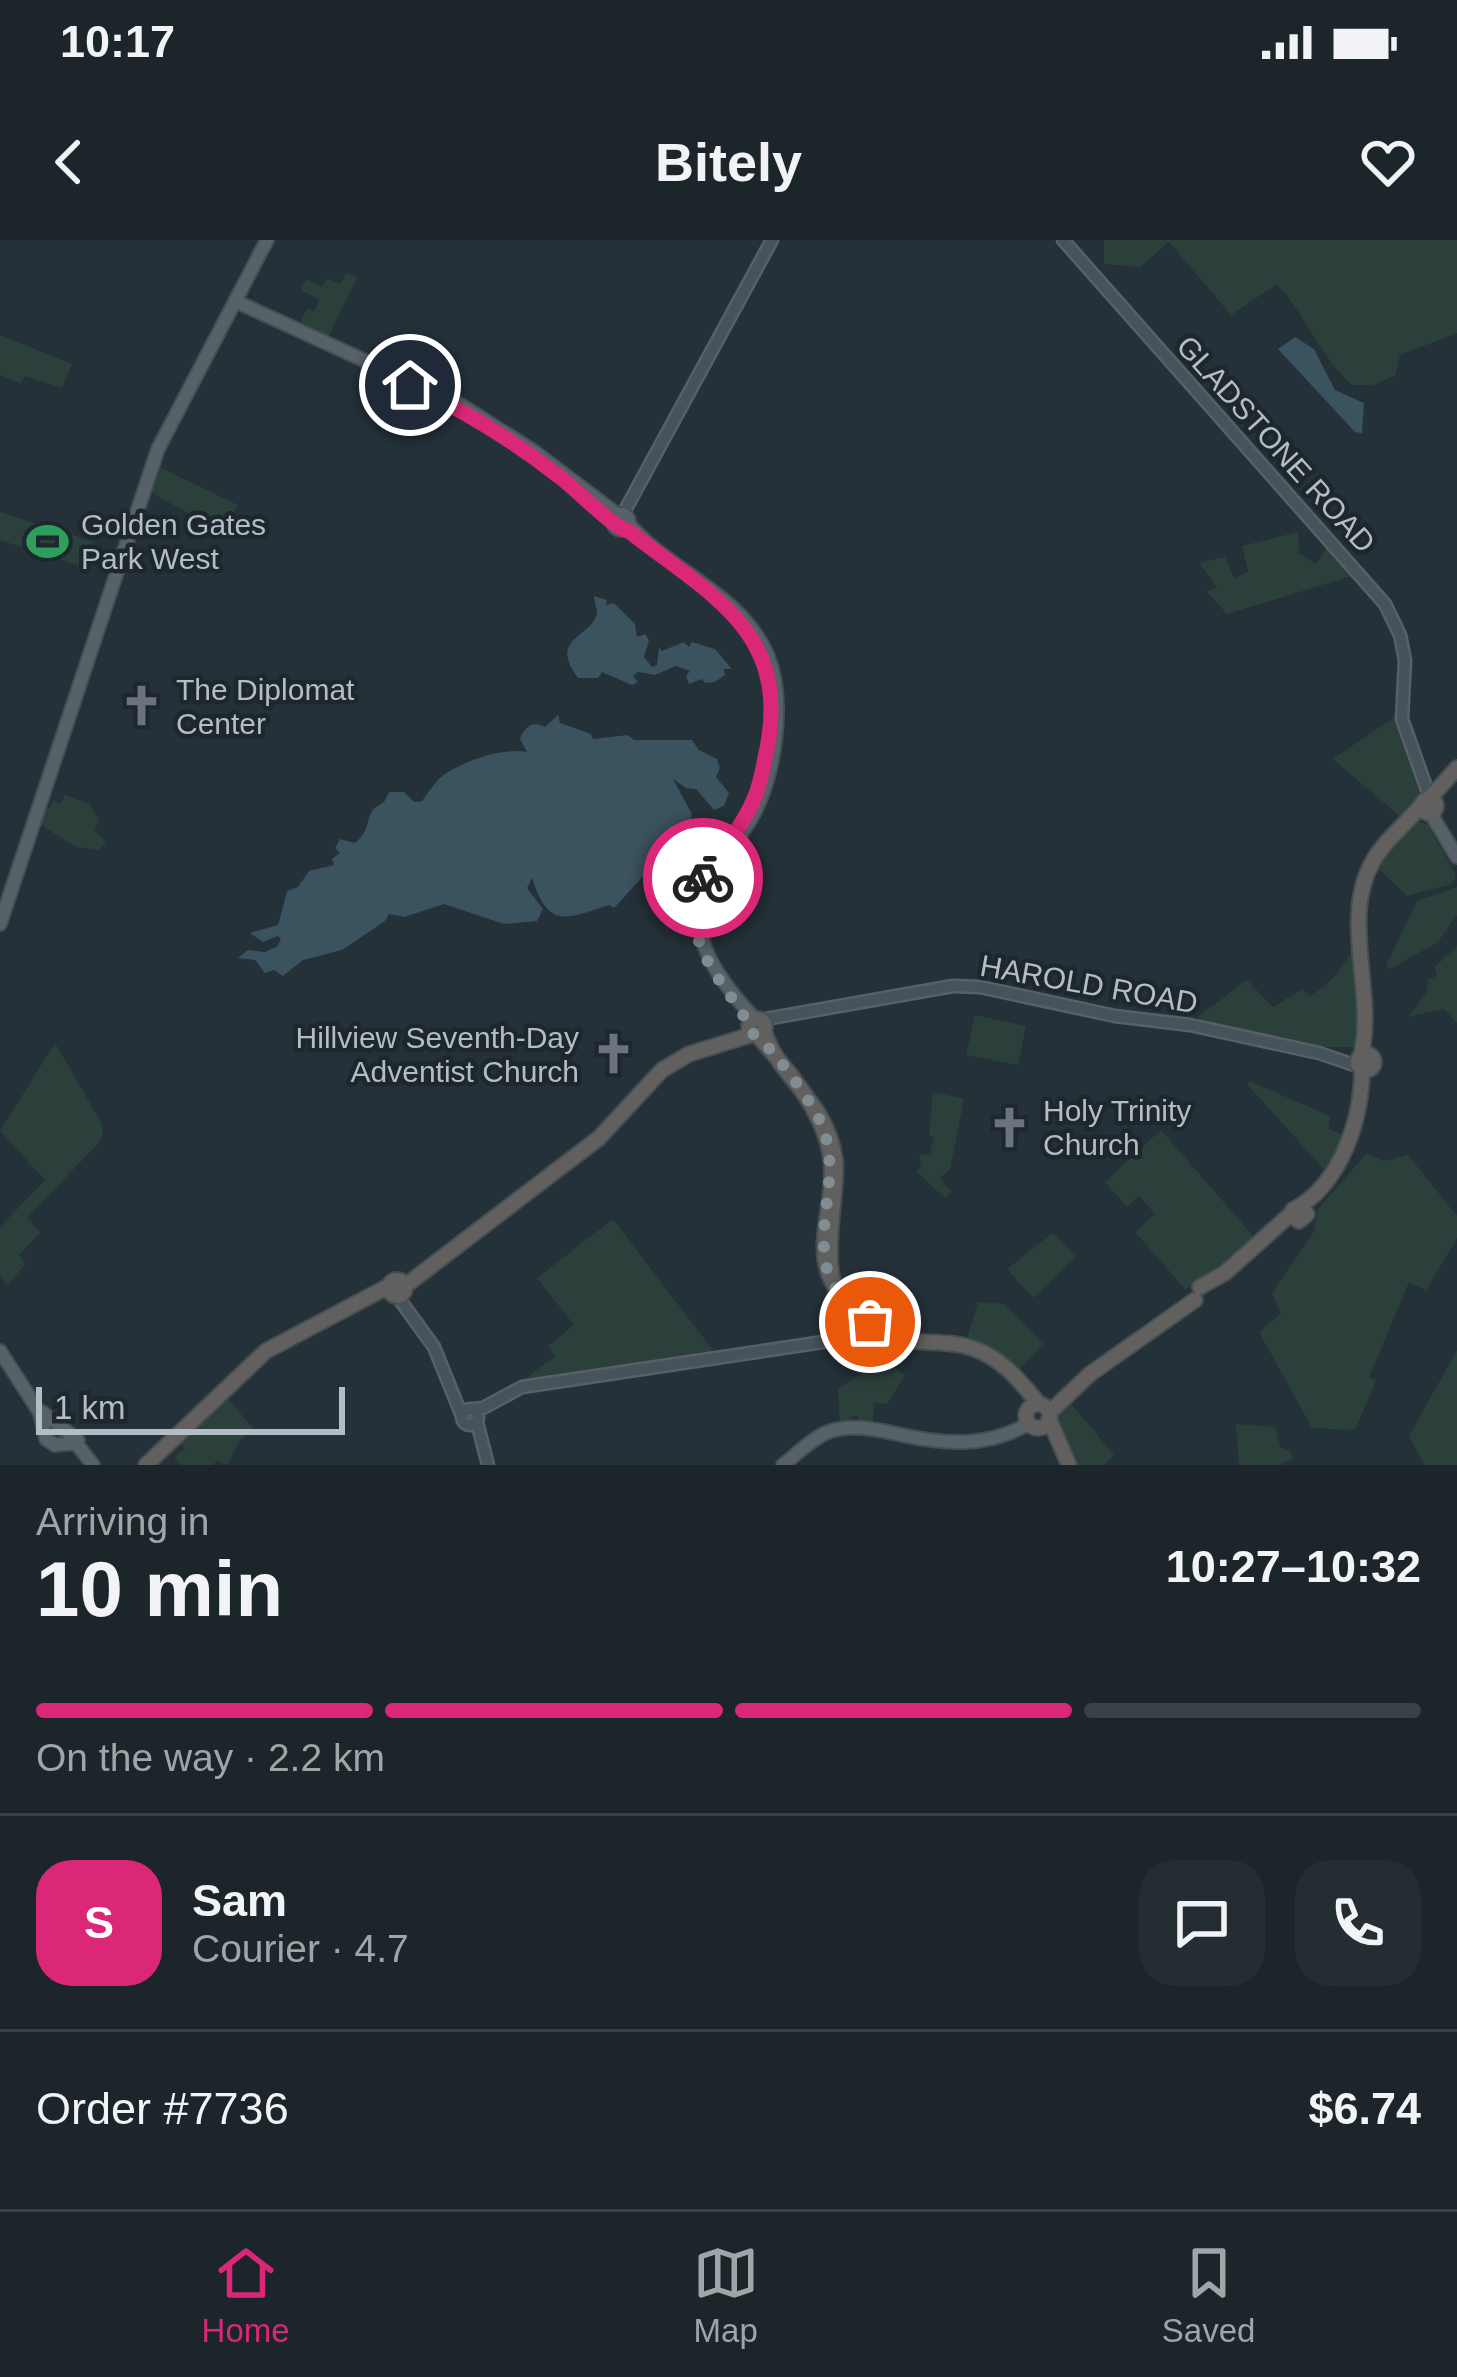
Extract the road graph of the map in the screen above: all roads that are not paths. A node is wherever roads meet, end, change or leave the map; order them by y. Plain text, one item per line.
1 (268, 240) edge
2 (772, 240) edge
3 (1063, 240) edge
4 (236, 304) junction
5 (623, 518) junction
6 (1457, 772) edge
7 (1430, 800) junction
8 (1457, 847) edge
9 (1457, 856) edge
10 (0, 924) edge
11 (757, 1027) junction
12 (1362, 1059) junction
13 (398, 1289) junction
14 (860, 1323) junction
15 (278, 1344) junction
16 (0, 1348) edge
17 (253, 1353) dead end
18 (1041, 1413) junction
19 (472, 1419) junction
20 (95, 1465) edge
21 (148, 1465) edge
22 (488, 1465) edge
23 (783, 1465) edge
24 (1070, 1465) edge

1 - 4 main road
2 - 5 main road
3 - 7 main road, GLADSTONE ROAD
4 - 5 main road
4 - 10 main road
5 - 11 main road
6 - 7 highway
7 - 8 main road
7 - 9 main road
7 - 12 highway
7 - 12 highway
11 - 12 main road, HAROLD ROAD
11 - 13 highway
11 - 14 highway
12 - 18 highway
13 - 15 highway
13 - 19 main road
13 - 21 highway
14 - 18 highway
14 - 18 highway
14 - 19 main road
15 - 17 main road
15 - 21 highway
16 - 20 main road
18 - 23 main road
18 - 24 highway
19 - 22 main road

